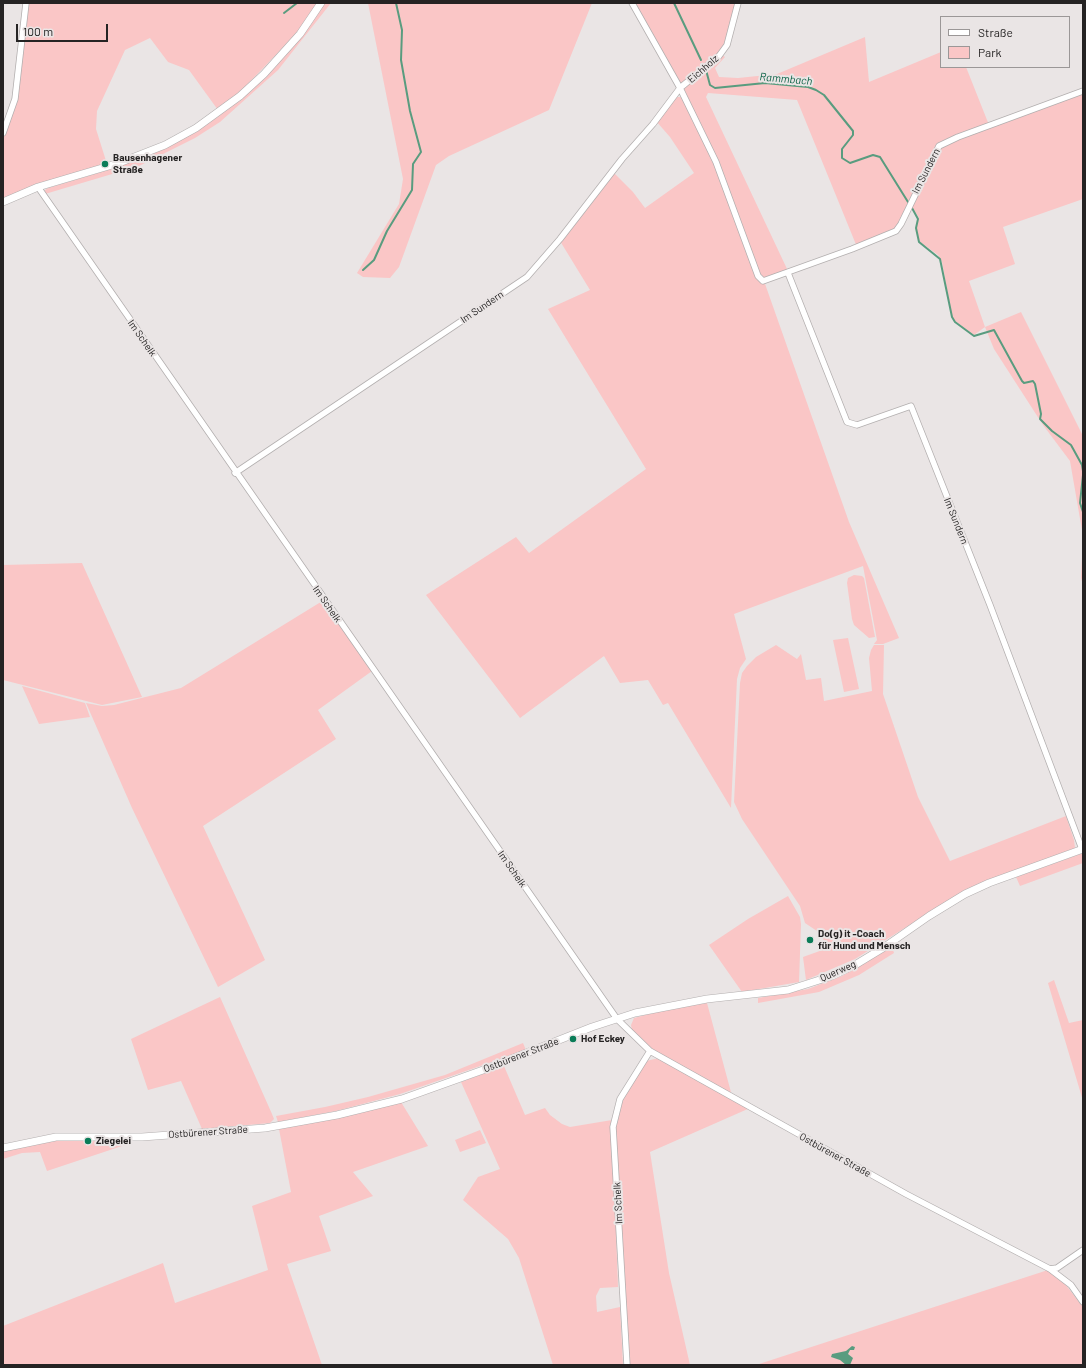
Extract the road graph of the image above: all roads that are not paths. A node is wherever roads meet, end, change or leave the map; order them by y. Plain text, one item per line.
1 (26, 3) edge
2 (321, 3) edge
3 (632, 3) edge
4 (738, 3) edge
5 (680, 88) junction
6 (1083, 92) edge
7 (3, 133) edge
8 (38, 188) junction
9 (3, 202) edge
10 (788, 272) junction
11 (235, 473) junction
12 (1082, 849) edge
13 (617, 1019) junction
14 (650, 1051) junction
15 (3, 1148) edge
16 (1083, 1250) edge
17 (1050, 1269) junction
18 (1083, 1302) edge
19 (627, 1365) edge

1 - 7 street
2 - 8 street
3 - 5 street, Im Sundern
4 - 5 street, Eichholz
5 - 10 street, Im Sundern
5 - 11 street, Im Sundern
6 - 10 street, Im Sundern
8 - 9 street
8 - 11 street, Im Schelk
10 - 12 street, Im Sundern
11 - 13 street, Im Schelk
12 - 13 street, Querweg
13 - 14 street, Ostbürener Straße
13 - 15 street, Ostbürener Straße
14 - 17 street, Ostbürener Straße
14 - 19 street, Im Schelk
16 - 17 street
17 - 18 street, Ostbürener Straße

